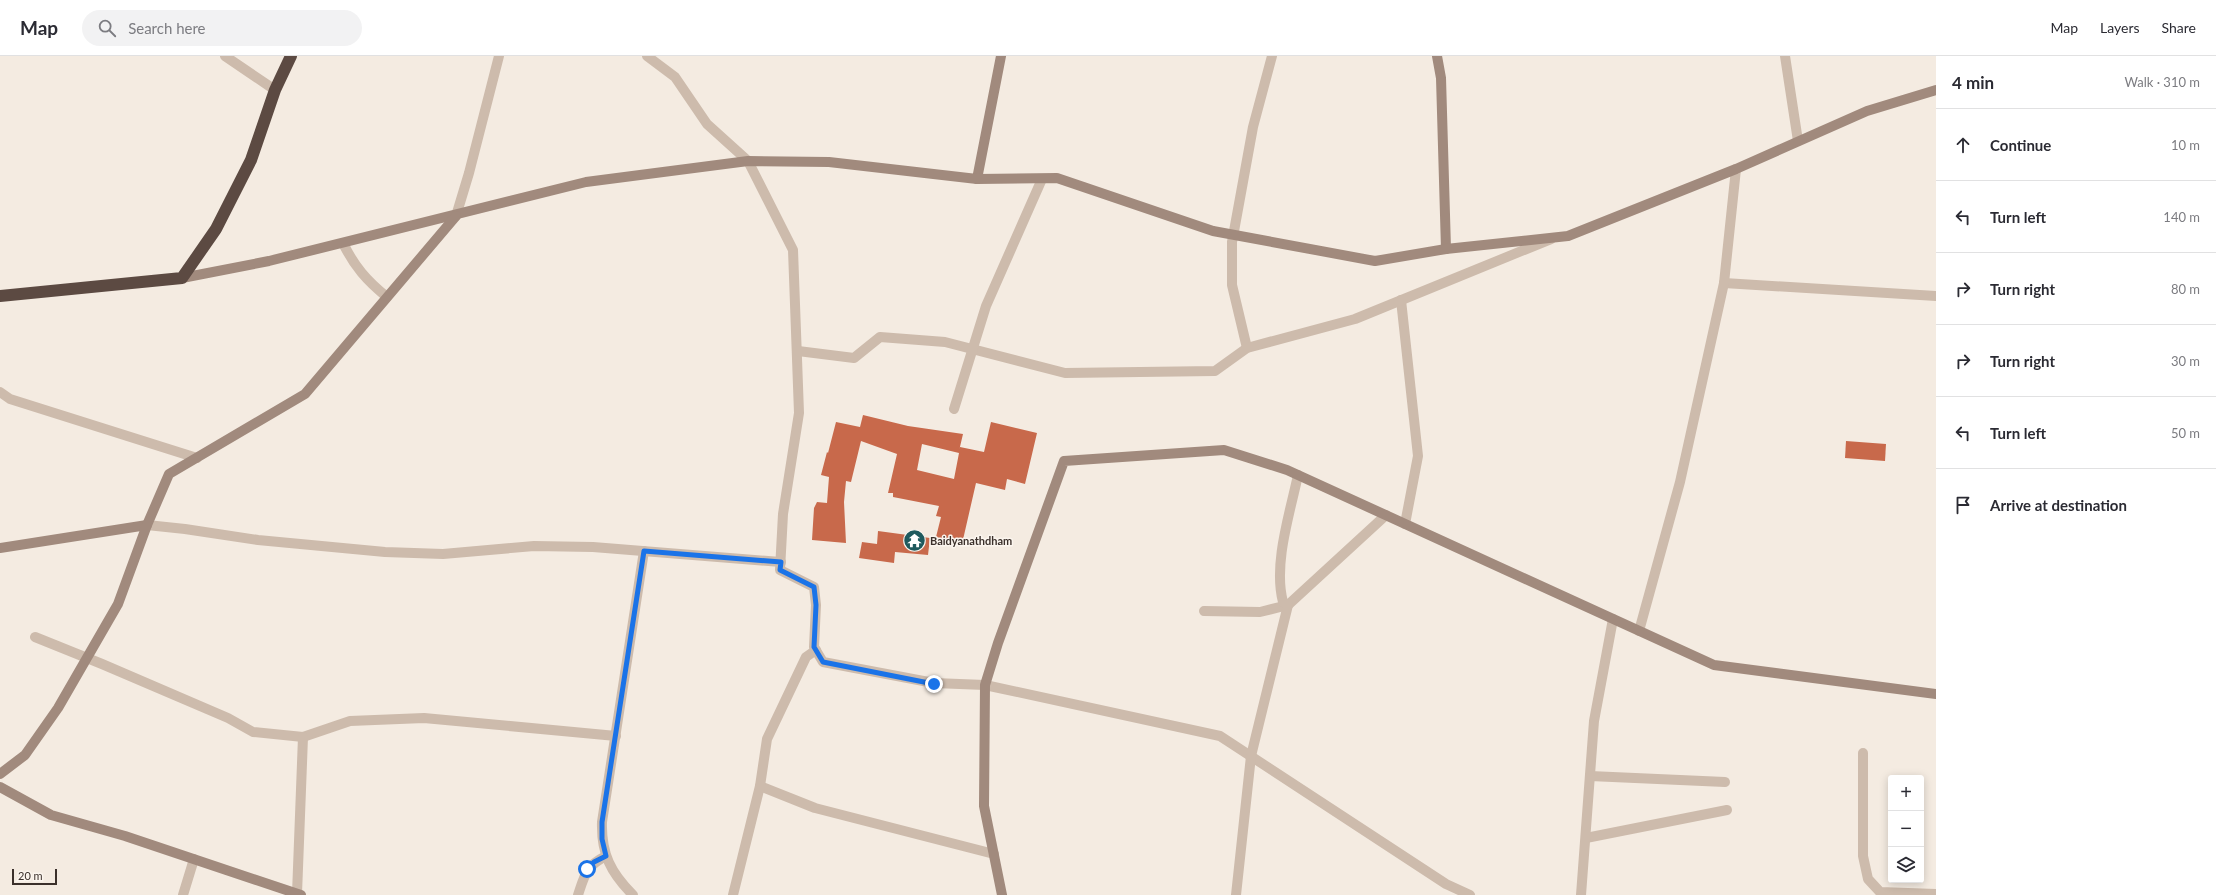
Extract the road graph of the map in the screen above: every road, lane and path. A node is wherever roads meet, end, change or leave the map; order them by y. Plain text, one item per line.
1 (225, 56) edge
2 (291, 56) edge
3 (499, 56) edge
4 (647, 56) edge
5 (1001, 56) edge
6 (1272, 56) edge
7 (1437, 56) edge
8 (1785, 56) edge
9 (660, 60) edge
10 (275, 90) junction
11 (1936, 90) edge
12 (1798, 141) junction
13 (748, 162) junction
14 (1736, 169) junction
15 (1042, 178) junction
16 (977, 180) junction
17 (456, 216) junction
18 (1234, 235) junction
19 (1554, 238) junction
20 (343, 243) junction
21 (1446, 249) junction
22 (182, 278) junction
23 (1724, 283) junction
24 (0, 296) edge
25 (1936, 296) edge
26 (387, 297) junction
27 (1401, 300) junction
28 (1247, 348) junction
29 (971, 349) junction
30 (798, 351) junction
31 (0, 392) edge
32 (954, 409) dead end
33 (197, 458) junction
34 (1298, 475) junction
35 (1386, 515) junction
36 (1405, 524) junction
37 (147, 526) junction
38 (0, 548) edge
39 (644, 551) junction
40 (781, 562) junction
41 (1288, 605) junction
42 (1204, 611) dead end
43 (1613, 619) junction
44 (1639, 630) junction
45 (35, 637) dead end
46 (816, 650) junction
47 (87, 658) junction
48 (985, 685) junction
49 (1936, 694) edge
50 (616, 736) junction
51 (303, 737) junction
52 (1863, 753) dead end
53 (1251, 756) junction
54 (0, 774) edge
55 (1590, 776) junction
56 (1725, 782) dead end
57 (760, 786) junction
58 (0, 787) edge
59 (1726, 810) dead end
60 (1586, 838) junction
61 (994, 854) junction
62 (606, 856) junction
63 (194, 859) junction
64 (299, 894) edge
65 (1936, 894) edge
66 (183, 895) edge
67 (578, 895) edge
68 (633, 895) edge
69 (733, 895) edge
70 (1002, 895) edge
71 (1236, 895) edge
72 (1470, 895) edge
73 (1581, 895) edge

1 - 10 street
2 - 10 highway
3 - 17 street
4 - 9 street
5 - 16 street
6 - 18 street
7 - 21 street
8 - 12 street
9 - 13 street
10 - 22 highway
11 - 12 street
12 - 14 street
13 - 16 street
13 - 17 street
13 - 30 street
14 - 19 street
14 - 23 street
15 - 16 street
15 - 18 street
15 - 29 street
17 - 20 street
17 - 26 street
18 - 21 street
18 - 28 street
19 - 21 street
19 - 27 street
20 - 22 street
20 - 26 street
22 - 24 highway
23 - 25 street
23 - 44 street
26 - 33 street
27 - 28 street
27 - 36 street
28 - 29 street
29 - 30 street
29 - 32 street
30 - 40 street
31 - 33 street
33 - 37 street
34 - 35 street
34 - 41 street
34 - 48 street
35 - 36 street
35 - 41 street
36 - 43 street
37 - 38 street
37 - 39 street
37 - 47 street
39 - 40 street
39 - 50 street
40 - 46 street
41 - 42 street
41 - 53 street
43 - 44 street
43 - 55 street
44 - 49 street
45 - 47 street
46 - 48 street
46 - 57 street
47 - 51 street
47 - 54 street
48 - 53 street
48 - 61 street
50 - 51 street
50 - 62 street
51 - 64 street
52 - 65 street
53 - 71 street
53 - 72 street
55 - 56 street
55 - 60 street
57 - 61 street
57 - 69 street
58 - 63 street
59 - 60 street
60 - 73 street
61 - 70 street
62 - 67 street
62 - 68 street
63 - 64 street
63 - 66 street

